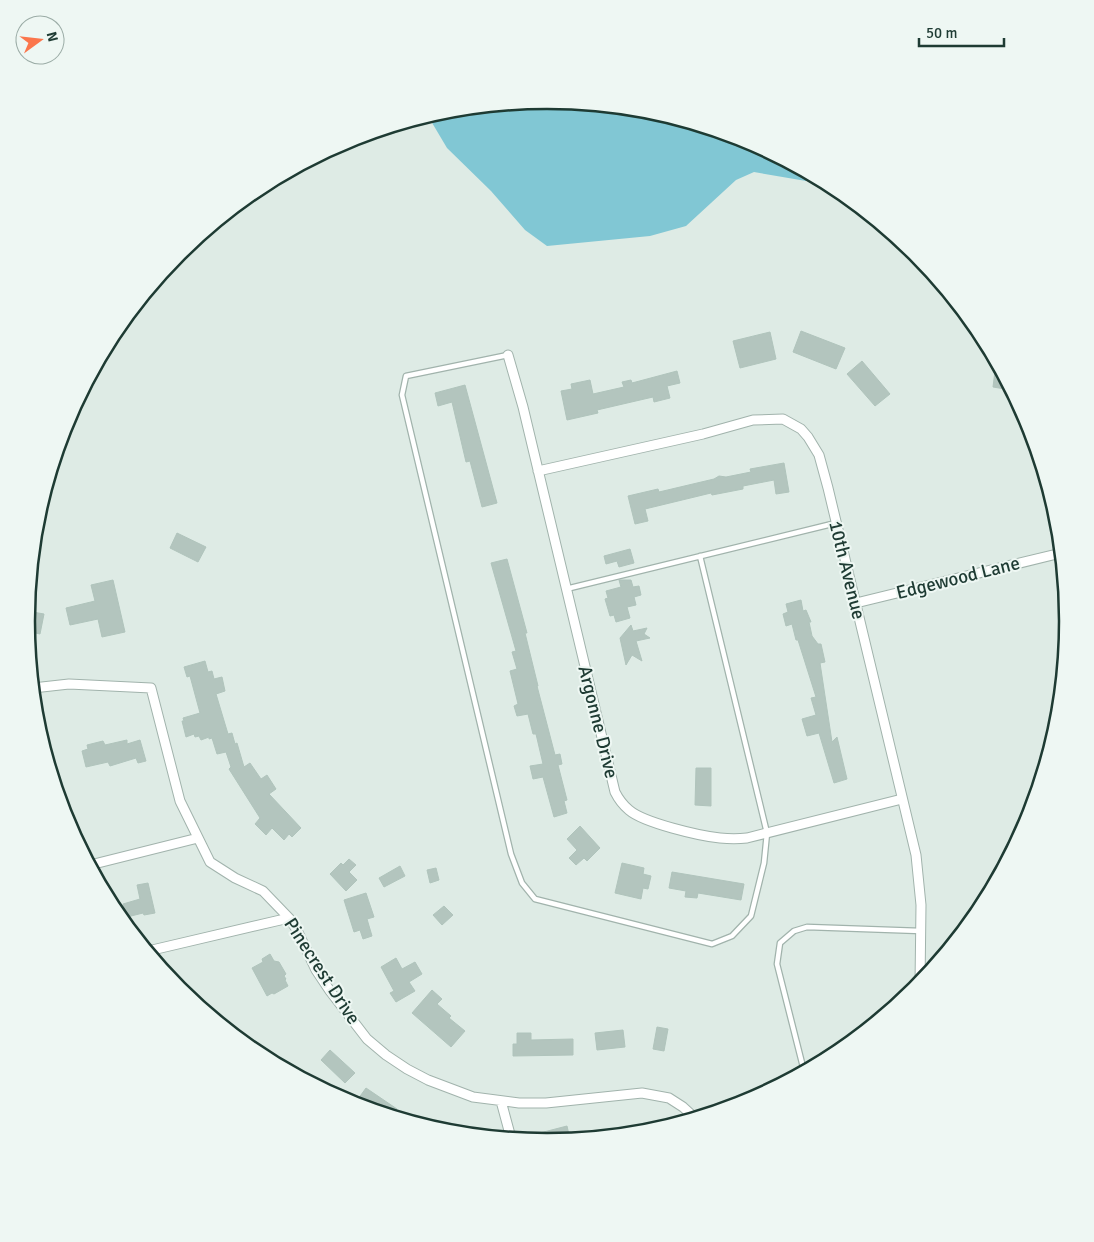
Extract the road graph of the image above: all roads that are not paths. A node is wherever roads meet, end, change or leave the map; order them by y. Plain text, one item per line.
1 (508, 355) joint
2 (538, 471) junction
3 (836, 523) junction
4 (1055, 554) edge
5 (700, 556) junction
6 (566, 589) junction
7 (856, 603) junction
8 (39, 687) edge
9 (902, 799) junction
10 (768, 833) junction
11 (198, 838) junction
12 (97, 863) edge
13 (289, 918) junction
14 (921, 931) junction
15 (154, 950) edge
16 (920, 971) edge
17 (802, 1064) edge
18 (501, 1101) junction
19 (690, 1113) edge
20 (509, 1132) edge

1 - 2 street, Argonne Drive
1 - 10 lane
2 - 3 street, 10th Avenue
2 - 6 street, Argonne Drive
3 - 5 lane
3 - 7 street, 10th Avenue
4 - 7 street, Edgewood Lane
5 - 6 lane
5 - 10 lane
6 - 10 street, Argonne Drive
7 - 9 street, 10th Avenue
8 - 11 street, Pinecrest Drive
9 - 10 street, Argonne Drive
9 - 14 street, 10th Avenue
11 - 12 street
11 - 13 street, Pinecrest Drive
13 - 15 street
13 - 18 street, Pinecrest Drive
14 - 16 street, 10th Avenue
14 - 17 lane
18 - 19 street, Pinecrest Drive
18 - 20 street

